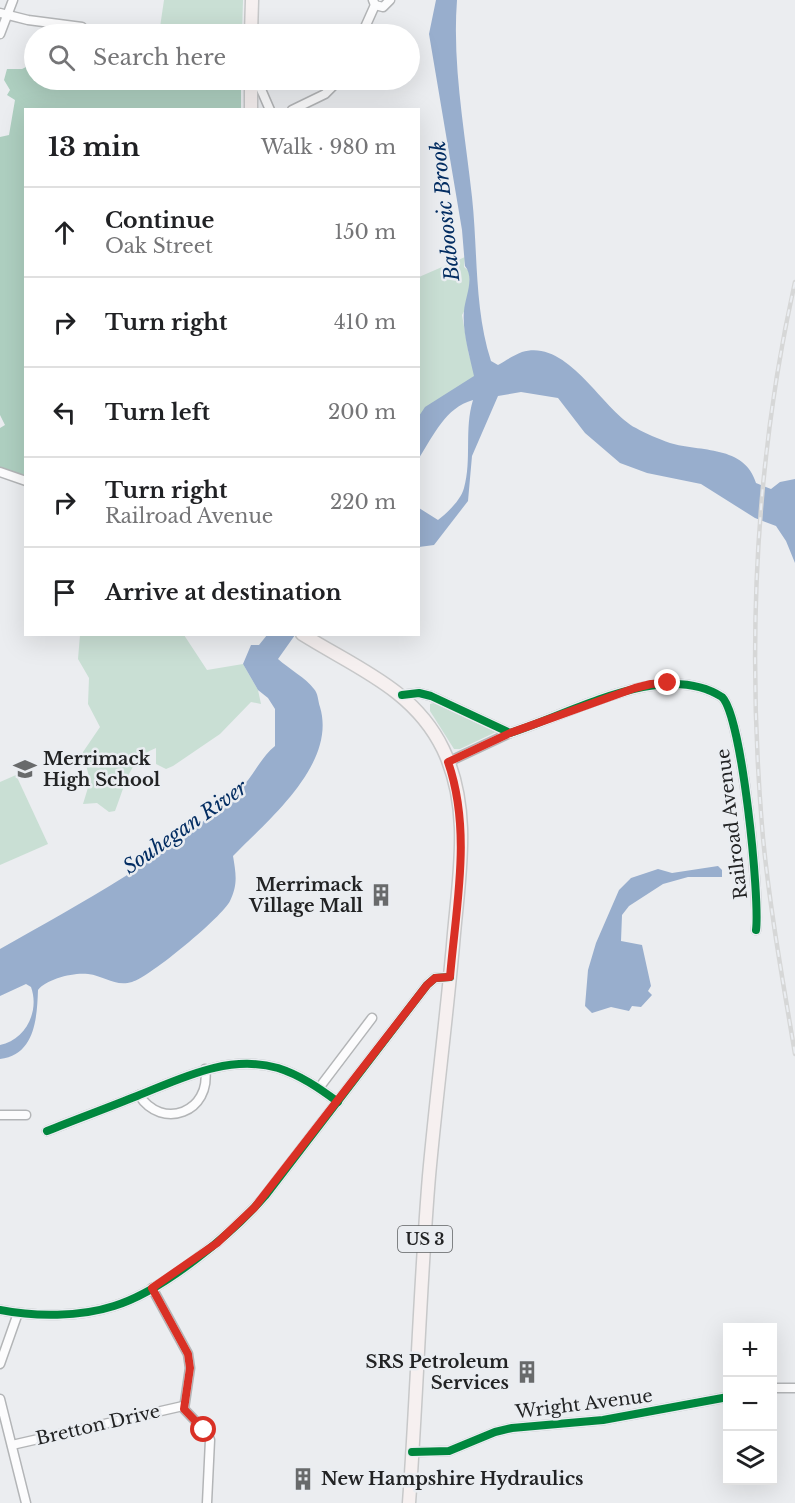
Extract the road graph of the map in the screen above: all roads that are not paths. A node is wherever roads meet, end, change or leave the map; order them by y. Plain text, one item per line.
1 (13, 0) edge
2 (252, 0) edge
3 (390, 0) edge
4 (374, 2) edge
5 (4, 14) edge
6 (64, 24) edge
7 (251, 24) edge
8 (366, 24) edge
9 (0, 34) edge
10 (251, 90) edge
11 (261, 90) edge
12 (329, 90) edge
13 (251, 108) edge
14 (269, 108) edge
15 (296, 108) edge
16 (0, 472) edge
17 (24, 480) edge
18 (306, 637) edge
19 (402, 695) junction
20 (510, 733) junction
21 (448, 762) junction
22 (756, 930) dead end
23 (450, 977) junction
24 (372, 1018) dead end
25 (205, 1069) junction
26 (319, 1088) junction
27 (139, 1095) junction
28 (338, 1102) junction
29 (0, 1115) edge
30 (26, 1115) dead end
31 (47, 1131) dead end
32 (152, 1288) junction
33 (0, 1310) edge
34 (18, 1313) junction
35 (0, 1364) edge
36 (777, 1388) edge
37 (795, 1388) edge
38 (723, 1397) edge
39 (0, 1399) edge
40 (183, 1406) junction
41 (12, 1445) junction
42 (412, 1452) junction
43 (26, 1503) edge
44 (207, 1503) edge
45 (409, 1503) edge

1 - 5 street
2 - 7 main road
3 - 4 street
4 - 8 street
5 - 6 street
5 - 9 street
10 - 13 main road
11 - 14 street
12 - 15 street
16 - 17 street
18 - 19 main road, US 3
19 - 20 street
19 - 21 main road, US 3
20 - 21 street, Railroad Avenue
20 - 22 street, Railroad Avenue
21 - 23 main road, US 3
23 - 28 street
23 - 42 main road, US 3
24 - 26 street
25 - 26 street
25 - 27 street
25 - 27 street
26 - 28 street
27 - 31 street
28 - 32 street
29 - 30 street
32 - 34 street
32 - 40 street
33 - 34 street
34 - 35 street
36 - 37 street
38 - 42 street, Wright Avenue
39 - 41 street
40 - 41 street, Bretton Drive
40 - 44 street
41 - 43 street
42 - 45 main road, US 3

